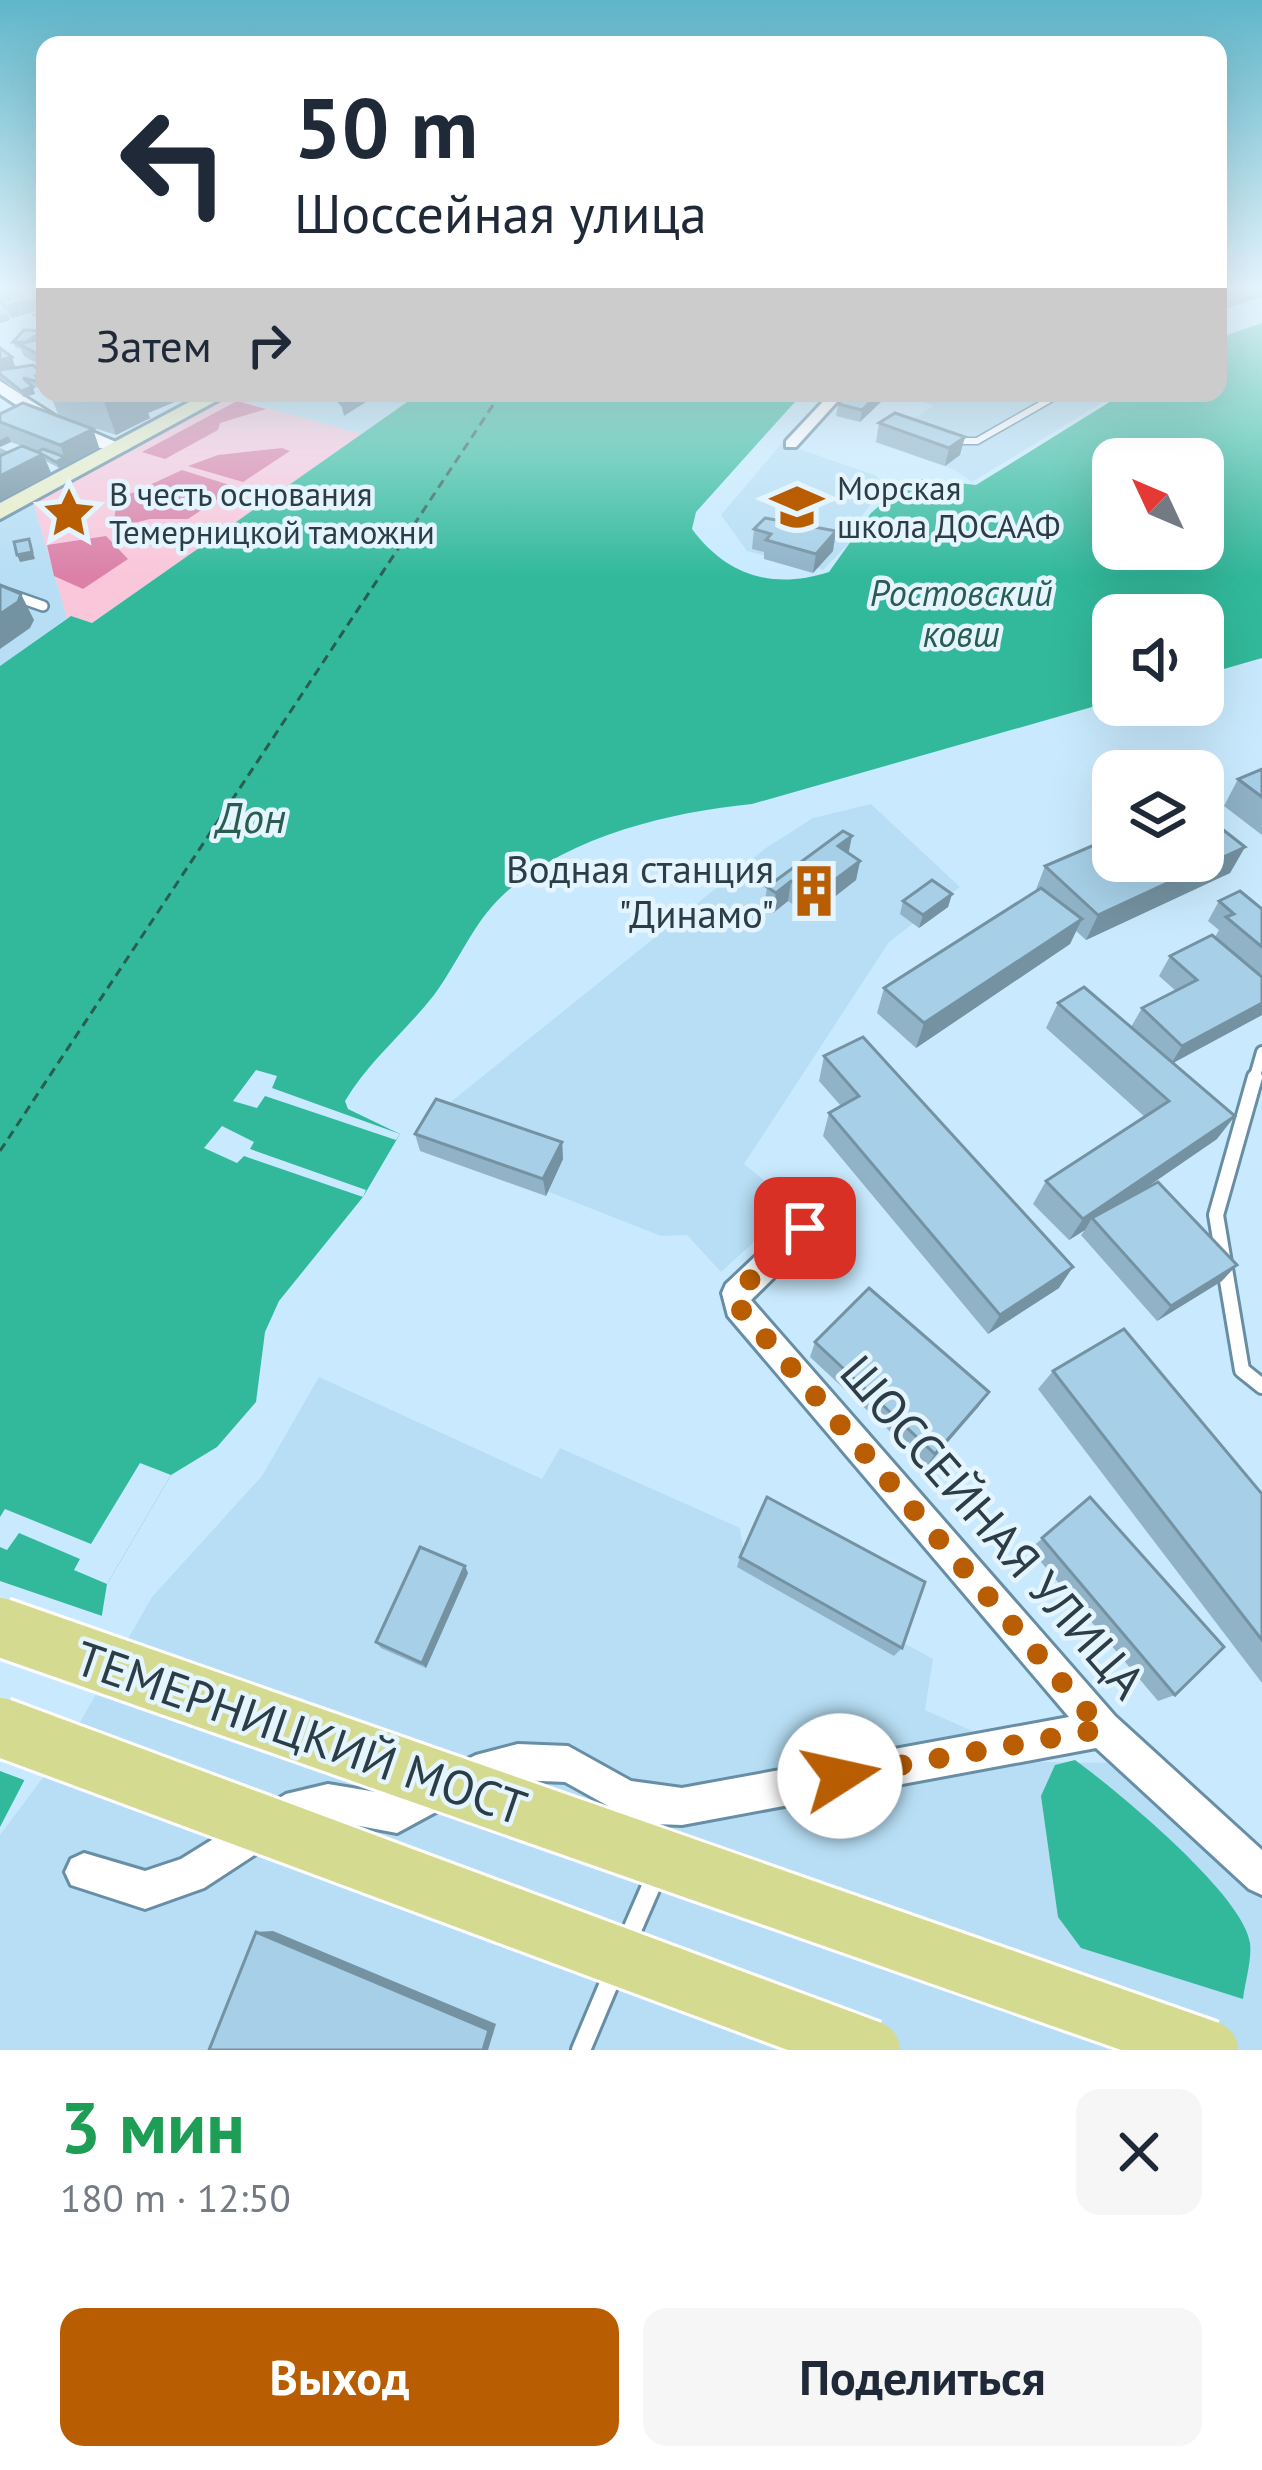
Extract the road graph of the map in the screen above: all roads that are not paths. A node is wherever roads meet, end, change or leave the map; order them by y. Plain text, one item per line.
1 (0, 386) edge
2 (205, 402) edge
3 (830, 402) edge
4 (1045, 402) edge
5 (943, 440) edge
6 (791, 444) dead end
7 (121, 448) junction
8 (0, 512) edge
9 (0, 591) edge
10 (43, 606) dead end
11 (1262, 1052) edge
12 (805, 1228) dead end
13 (1262, 1386) edge
14 (0, 1627) edge
15 (0, 1727) edge
16 (1102, 1729) junction
17 (684, 1810) junction
18 (84, 1872) dead end
19 (1262, 1876) edge
20 (580, 2050) edge
21 (871, 2050) edge
22 (1209, 2050) edge

1 - 7 street
2 - 7 main road
3 - 6 street
4 - 5 lane
7 - 8 main road
9 - 10 lane
11 - 13 lane
12 - 16 street, ШОССЕЙНАЯ УЛИЦА
14 - 22 main road, ТЕМЕРНИЦКИЙ МОСТ, bridge
15 - 21 main road, bridge
16 - 17 street
16 - 19 street, ШОССЕЙНАЯ УЛИЦА
17 - 18 street
17 - 20 lane

